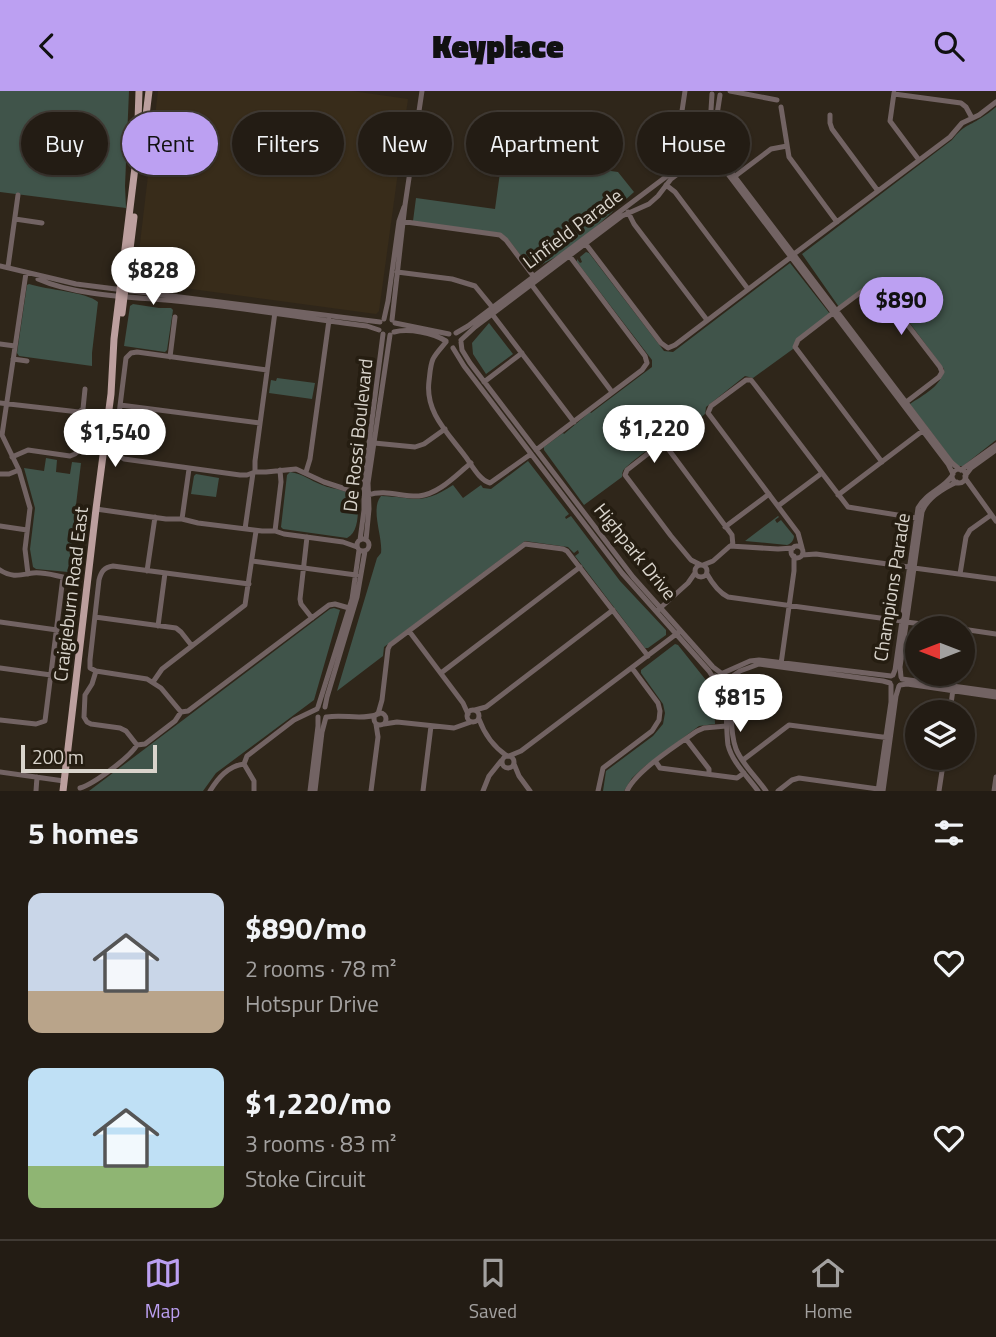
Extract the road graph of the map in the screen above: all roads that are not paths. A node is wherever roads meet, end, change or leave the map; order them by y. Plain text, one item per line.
1 (139, 91) edge
2 (149, 91) edge
3 (422, 91) edge
4 (685, 91) edge
5 (710, 92) edge
6 (733, 92) edge
7 (894, 92) edge
8 (721, 93) edge
9 (777, 100) dead end
10 (996, 102) edge
11 (781, 107) dead end
12 (681, 112) edge
13 (710, 112) edge
14 (716, 112) edge
15 (830, 115) dead end
16 (972, 118) junction
17 (787, 146) junction
18 (919, 160) junction
19 (669, 175) edge
20 (676, 175) edge
21 (731, 175) edge
22 (732, 175) edge
23 (734, 178) junction
24 (666, 185) junction
25 (878, 191) junction
26 (18, 195) dead end
27 (628, 212) junction
28 (15, 219) junction
29 (401, 221) junction
30 (837, 222) junction
31 (42, 223) dead end
32 (586, 243) junction
33 (568, 254) junction
34 (793, 256) junction
35 (0, 266) edge
36 (8, 267) junction
37 (397, 272) junction
38 (26, 273) junction
39 (534, 277) junction
40 (531, 284) junction
41 (748, 289) junction
42 (123, 293) junction
43 (492, 311) junction
44 (275, 312) junction
45 (835, 312) junction
46 (175, 317) dead end
47 (329, 319) junction
48 (707, 320) junction
49 (388, 321) junction
50 (386, 333) junction
51 (452, 333) junction
52 (461, 341) junction
53 (0, 344) edge
54 (448, 344) junction
55 (15, 346) junction
56 (522, 353) junction
57 (170, 357) junction
58 (13, 359) junction
59 (27, 362) dead end
60 (267, 370) junction
61 (484, 381) junction
62 (85, 390) dead end
63 (612, 392) junction
64 (3, 403) edge
65 (905, 404) junction
66 (120, 405) junction
67 (79, 412) junction
68 (574, 422) junction
69 (260, 423) junction
70 (445, 429) junction
71 (924, 430) junction
72 (374, 443) junction
73 (996, 445) edge
74 (996, 450) edge
75 (533, 452) junction
76 (12, 457) junction
77 (882, 462) junction
78 (471, 463) junction
79 (189, 469) junction
80 (960, 469) junction
81 (19, 470) junction
82 (281, 470) junction
83 (254, 472) junction
84 (306, 472) junction
85 (822, 473) junction
86 (0, 474) edge
87 (952, 475) junction
88 (962, 480) junction
89 (366, 483) junction
90 (346, 488) junction
91 (388, 493) junction
92 (769, 494) junction
93 (366, 495) junction
94 (838, 495) junction
95 (779, 506) junction
96 (96, 509) junction
97 (991, 515) junction
98 (155, 517) junction
99 (916, 518) junction
100 (182, 519) junction
101 (996, 521) edge
102 (0, 526) edge
103 (725, 527) junction
104 (245, 529) junction
105 (27, 530) junction
106 (256, 531) junction
107 (275, 531) junction
108 (799, 536) junction
109 (307, 537) junction
110 (361, 545) junction
111 (733, 546) junction
112 (794, 547) junction
113 (779, 549) junction
114 (799, 553) junction
115 (691, 559) junction
116 (252, 561) junction
117 (580, 567) junction
118 (303, 568) junction
119 (912, 568) junction
120 (0, 570) edge
121 (147, 571) junction
122 (695, 572) junction
123 (703, 572) junction
124 (165, 573) junction
125 (960, 574) junction
126 (28, 575) junction
127 (356, 575) junction
128 (996, 579) edge
129 (688, 583) junction
130 (249, 584) junction
131 (790, 605) junction
132 (349, 608) junction
133 (613, 610) junction
134 (659, 610) junction
135 (95, 617) junction
136 (312, 618) junction
137 (904, 621) junction
138 (0, 622) edge
139 (158, 626) junction
140 (57, 630) junction
141 (409, 631) junction
142 (975, 631) edge
143 (679, 632) junction
144 (996, 634) edge
145 (192, 646) junction
146 (648, 656) junction
147 (781, 665) junction
148 (0, 668) edge
149 (632, 668) junction
150 (96, 671) junction
151 (440, 673) junction
152 (722, 673) junction
153 (51, 675) junction
154 (714, 679) junction
155 (891, 680) junction
156 (727, 681) junction
157 (153, 682) junction
158 (901, 682) junction
159 (720, 686) junction
160 (953, 688) junction
161 (996, 695) edge
162 (952, 700) edge
163 (486, 707) junction
164 (320, 711) junction
165 (181, 712) junction
166 (471, 712) junction
167 (344, 715) junction
168 (326, 717) junction
169 (479, 718) junction
170 (380, 719) junction
171 (0, 720) edge
172 (472, 722) junction
173 (431, 726) junction
174 (460, 726) junction
175 (726, 726) junction
176 (484, 730) junction
177 (888, 738) junction
178 (686, 739) junction
179 (137, 745) junction
180 (521, 751) junction
181 (505, 758) junction
182 (743, 759) junction
183 (656, 762) junction
184 (514, 763) junction
185 (244, 764) junction
186 (506, 768) junction
187 (942, 770) edge
188 (0, 772) edge
189 (744, 772) junction
190 (493, 773) junction
191 (709, 774) junction
192 (519, 776) junction
193 (37, 777) junction
194 (996, 778) edge
195 (64, 781) junction
196 (79, 788) dead end
197 (882, 790) edge
198 (36, 791) edge
199 (63, 791) edge
200 (210, 791) edge
201 (254, 791) edge
202 (312, 791) edge
203 (371, 791) edge
204 (423, 791) edge
205 (483, 791) edge
206 (530, 791) edge
207 (598, 791) edge
208 (627, 791) edge
209 (758, 791) edge
210 (766, 791) edge
211 (778, 791) edge
212 (939, 791) edge
213 (994, 791) edge

1 - 42 main road, Craigieburn Road East
2 - 42 main road, Craigieburn Road East
3 - 29 street
4 - 12 street
5 - 8 street
5 - 13 street
6 - 8 street
6 - 9 street
7 - 16 street
7 - 18 street
8 - 14 street
10 - 16 street
11 - 17 street
15 - 25 street
16 - 18 street
17 - 23 street
17 - 30 street
18 - 25 street
19 - 33 street, Linfield Parade
20 - 24 street, Linfield Parade
21 - 23 street
22 - 23 street
23 - 34 street
24 - 27 street, Linfield Parade
24 - 41 street
25 - 30 street
26 - 28 street
27 - 32 street, Linfield Parade
27 - 48 street
28 - 31 street
28 - 36 street
29 - 37 street
29 - 39 street
29 - 49 street
30 - 34 street
32 - 33 street, Linfield Parade
32 - 48 street
33 - 39 street, Linfield Parade
33 - 40 street, Linfield Parade
33 - 63 street
34 - 41 street
34 - 45 street
35 - 36 street
36 - 38 street
37 - 43 street
37 - 49 street
38 - 42 street
38 - 55 street
39 - 43 street, Linfield Parade
40 - 43 street, Linfield Parade
40 - 63 street
41 - 48 street
42 - 44 street
42 - 96 main road, Craigieburn Road East
43 - 51 street, Linfield Parade
43 - 52 street, Linfield Parade
43 - 56 street
44 - 47 street
44 - 60 street
45 - 65 street
45 - 65 street
45 - 77 street
46 - 57 street
47 - 49 street
47 - 50 street
47 - 84 street
49 - 50 street
49 - 50 street
49 - 51 street
50 - 54 street
50 - 72 street, De Rossi Boulevard
50 - 89 street, De Rossi Boulevard
51 - 52 street, Highpark Drive
51 - 54 street
52 - 54 street, Linfield Parade
52 - 61 street, Highpark Drive
53 - 55 street
54 - 70 street, Linfield Parade
54 - 75 street, Highpark Drive
55 - 58 street
56 - 61 street
56 - 68 street
57 - 60 street
57 - 66 street
58 - 59 street
58 - 64 street
60 - 69 street
61 - 75 street, Highpark Drive
62 - 67 street
63 - 68 street
64 - 67 street
64 - 76 street
65 - 71 street
66 - 69 street
66 - 79 street
67 - 76 street
68 - 75 street
69 - 83 street
70 - 72 street
70 - 78 street
71 - 77 street
71 - 80 street
71 - 87 street
72 - 89 street, De Rossi Boulevard
73 - 80 street
74 - 88 street, Champions Parade
75 - 78 street
75 - 134 street, Highpark Drive
76 - 81 street
77 - 94 street
78 - 91 street
79 - 83 street
79 - 100 street
80 - 87 street
80 - 88 street
81 - 86 street
81 - 105 street
82 - 83 street
82 - 84 street
82 - 107 street
83 - 104 street
84 - 90 street
85 - 92 street
85 - 94 street
85 - 95 street
87 - 88 street
87 - 99 street, Champions Parade
88 - 97 street
88 - 119 street, Champions Parade
89 - 90 street
89 - 91 street
89 - 93 street, De Rossi Boulevard
90 - 93 street
91 - 93 street
92 - 95 street
92 - 103 street
93 - 110 street, De Rossi Boulevard
94 - 99 street
95 - 108 street
96 - 98 street
96 - 195 main road, Craigieburn Road East
97 - 101 street
97 - 125 street
98 - 100 street
98 - 121 street
99 - 119 street, Champions Parade
100 - 104 street
102 - 105 street
103 - 111 street
103 - 115 street
104 - 106 street
105 - 126 street
106 - 107 street
106 - 116 street
107 - 109 street
108 - 112 street
108 - 114 street
109 - 110 street
109 - 118 street
110 - 127 street, De Rossi Boulevard
110 - 164 street, De Rossi Boulevard
111 - 113 street
111 - 123 street
112 - 113 street
112 - 114 street
113 - 114 street
114 - 119 street
114 - 131 street
115 - 122 street
115 - 123 street
116 - 118 street
116 - 130 street
117 - 133 street
117 - 141 street
117 - 151 street
118 - 127 street
118 - 136 street
119 - 125 street
119 - 137 street, Champions Parade
120 - 126 street
121 - 124 street
121 - 135 street
122 - 123 street
122 - 129 street
123 - 129 street
123 - 131 street
124 - 130 street
124 - 139 street
125 - 128 street
126 - 140 street
127 - 132 street, De Rossi Boulevard
129 - 134 street
130 - 145 street
131 - 137 street
131 - 147 street
132 - 136 street
132 - 164 street, De Rossi Boulevard
133 - 146 street
133 - 163 street
134 - 143 street, Highpark Drive
135 - 139 street
135 - 150 street
136 - 165 street
137 - 155 street, Champions Parade
137 - 158 street, Champions Parade
138 - 140 street
139 - 145 street
140 - 153 street
141 - 151 street
141 - 170 street
142 - 144 street
143 - 146 street
143 - 152 street, Highpark Drive
143 - 154 street, Highpark Drive
145 - 157 street
146 - 149 street
147 - 152 street
147 - 155 street
147 - 156 street
148 - 153 street
149 - 180 street
149 - 207 street
150 - 157 street
150 - 179 street
151 - 166 street
152 - 154 street
152 - 156 street
153 - 171 street
154 - 159 street
155 - 158 street
155 - 158 street
155 - 177 street, Champions Parade
156 - 159 street
156 - 182 street
157 - 165 street
158 - 160 street
158 - 177 street, Champions Parade
159 - 175 street
160 - 161 street
160 - 162 street
163 - 166 street
163 - 169 street
164 - 167 street
164 - 168 street
164 - 185 street
164 - 202 street, De Rossi Boulevard
165 - 179 street
166 - 169 street
166 - 172 street
166 - 174 street
167 - 168 street
167 - 170 street
168 - 202 street, De Rossi Boulevard
169 - 172 street
169 - 176 street
170 - 173 street
170 - 203 street
172 - 174 street
172 - 176 street
173 - 174 street
173 - 204 street
175 - 178 street
175 - 189 street
176 - 181 street
177 - 182 street
177 - 197 street
178 - 183 street
178 - 191 street
179 - 196 street
180 - 181 street
180 - 184 street
181 - 184 street
181 - 186 street
181 - 190 street
182 - 210 street
183 - 191 street
183 - 208 street
184 - 186 street
184 - 192 street
185 - 200 street
185 - 201 street
186 - 190 street
186 - 192 street
187 - 212 street
188 - 193 street
189 - 191 street
189 - 209 street
190 - 205 street
192 - 206 street
193 - 195 street
193 - 198 street
194 - 213 street
195 - 199 main road, Craigieburn Road East
197 - 211 street

